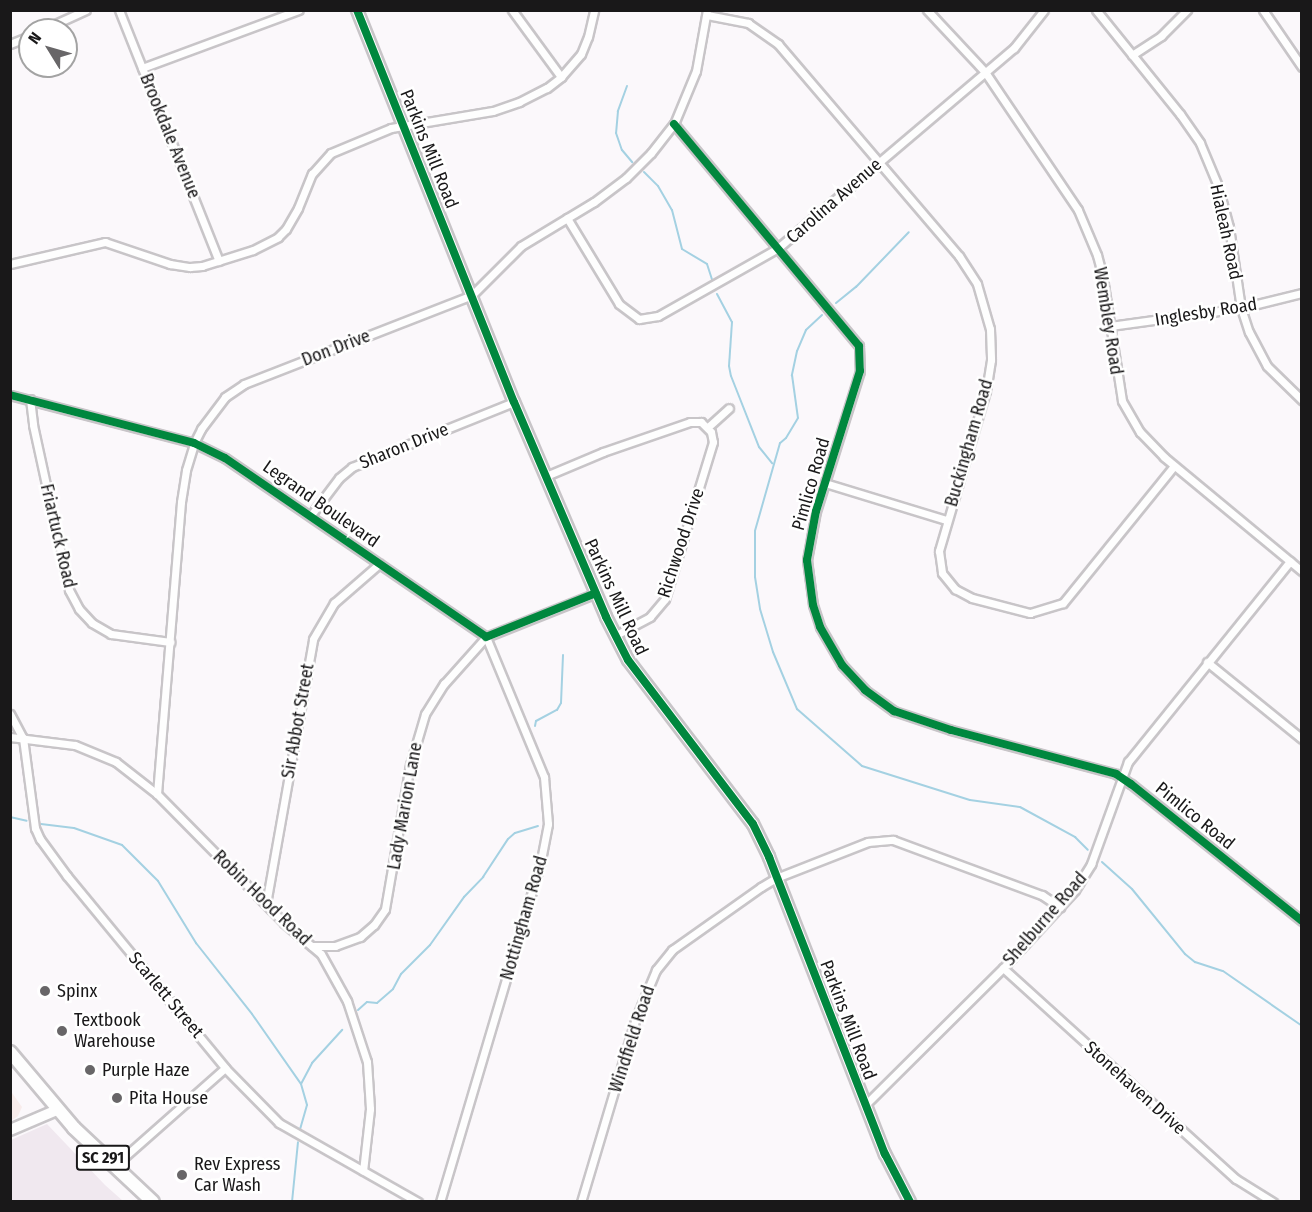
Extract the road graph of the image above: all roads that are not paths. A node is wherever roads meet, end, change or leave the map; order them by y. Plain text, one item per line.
1 (86, 10) edge
2 (119, 10) edge
3 (299, 10) edge
4 (357, 10) edge
5 (512, 10) edge
6 (594, 10) edge
7 (927, 10) edge
8 (1044, 10) edge
9 (1096, 10) edge
10 (1187, 10) edge
11 (1263, 10) edge
12 (707, 13) edge
13 (68, 18) edge
14 (1132, 55) junction
15 (1302, 67) edge
16 (142, 68) junction
17 (985, 72) junction
18 (561, 77) junction
19 (674, 124) junction
20 (404, 127) junction
21 (879, 162) junction
22 (567, 218) junction
23 (778, 248) junction
24 (219, 261) junction
25 (10, 264) edge
26 (1302, 293) edge
27 (472, 295) junction
28 (1241, 308) junction
29 (1110, 326) junction
30 (10, 395) edge
31 (30, 399) junction
32 (1302, 400) edge
33 (514, 402) junction
34 (729, 408) dead end
35 (708, 427) junction
36 (194, 443) junction
37 (1174, 466) junction
38 (546, 476) junction
39 (825, 483) junction
40 (311, 515) junction
41 (946, 520) junction
42 (1290, 561) junction
43 (379, 564) junction
44 (1302, 571) edge
45 (596, 593) junction
46 (615, 636) junction
47 (486, 637) junction
48 (170, 642) junction
49 (1207, 662) junction
50 (10, 714) edge
51 (10, 737) edge
52 (23, 738) junction
53 (1302, 739) edge
54 (1122, 778) junction
55 (157, 794) junction
56 (777, 878) junction
57 (266, 904) junction
58 (1060, 908) junction
59 (1302, 921) edge
60 (312, 946) junction
61 (1003, 968) junction
62 (10, 1052) edge
63 (225, 1068) junction
64 (865, 1105) junction
65 (57, 1110) junction
66 (10, 1130) edge
67 (112, 1167) junction
68 (363, 1171) junction
69 (153, 1202) edge
70 (418, 1202) edge
71 (440, 1202) edge
72 (581, 1202) edge
73 (910, 1202) edge
74 (1273, 1202) edge

1 - 13 street
2 - 16 street, Brookdale Avenue
3 - 16 street
4 - 20 street, Parkins Mill Road
5 - 18 street
6 - 18 street
7 - 17 street, Wembley Road
8 - 17 street, Carolina Avenue
9 - 14 street, Hialeah Road
10 - 14 street
11 - 15 street
12 - 19 street, Don Drive
12 - 21 street, Buckingham Road
14 - 28 street, Hialeah Road
16 - 24 street, Brookdale Avenue
17 - 21 street, Carolina Avenue
17 - 29 street, Wembley Road
18 - 20 street
19 - 22 street, Don Drive
19 - 23 street, Pimlico Road
20 - 24 street
20 - 27 street, Parkins Mill Road
21 - 23 street, Carolina Avenue
21 - 41 street, Buckingham Road
22 - 23 street, Carolina Avenue
22 - 27 street, Don Drive
23 - 39 street, Pimlico Road
24 - 25 street
26 - 28 street, Inglesby Road
27 - 33 street, Parkins Mill Road
27 - 36 street, Don Drive
28 - 29 street, Inglesby Road
28 - 32 street, Hialeah Road
29 - 37 street, Wembley Road
30 - 31 street, Legrand Boulevard
31 - 36 street, Legrand Boulevard
31 - 48 street, Friartuck Road
33 - 38 street, Parkins Mill Road
33 - 40 street, Sharon Drive
34 - 35 street
35 - 38 street
35 - 46 street, Richwood Drive
36 - 40 street, Legrand Boulevard
36 - 48 street, Don Drive
37 - 41 street, Buckingham Road
37 - 42 street, Wembley Road
38 - 45 street, Parkins Mill Road
39 - 41 street
39 - 54 street, Pimlico Road
40 - 43 street, Legrand Boulevard
42 - 44 street, Wembley Road
42 - 49 street, Shelburne Road
43 - 47 street, Legrand Boulevard
43 - 57 street, Sir Abbot Street
45 - 46 street, Parkins Mill Road
45 - 47 street
46 - 56 street, Parkins Mill Road
47 - 60 street, Lady Marion Lane
47 - 71 street, Nottingham Road
48 - 55 street, Don Drive
49 - 53 street
49 - 54 street, Shelburne Road
50 - 52 street, Scarlett Street
51 - 52 street, Robin Hood Road
52 - 55 street, Robin Hood Road
52 - 63 street, Scarlett Street
54 - 58 street, Shelburne Road
54 - 59 street, Pimlico Road
55 - 57 street, Robin Hood Road
56 - 58 street, Windfield Road
56 - 64 street, Parkins Mill Road
56 - 72 street, Windfield Road
57 - 60 street, Robin Hood Road
58 - 61 street, Shelburne Road
60 - 68 street, Robin Hood Road
61 - 64 street, Shelburne Road
61 - 74 street, Stonehaven Drive
62 - 65 main road, SC 291
63 - 67 street
63 - 68 street, Scarlett Street
64 - 73 street, Parkins Mill Road
65 - 66 street
65 - 67 main road, SC 291
67 - 69 main road, SC 291
68 - 70 street, Scarlett Street

